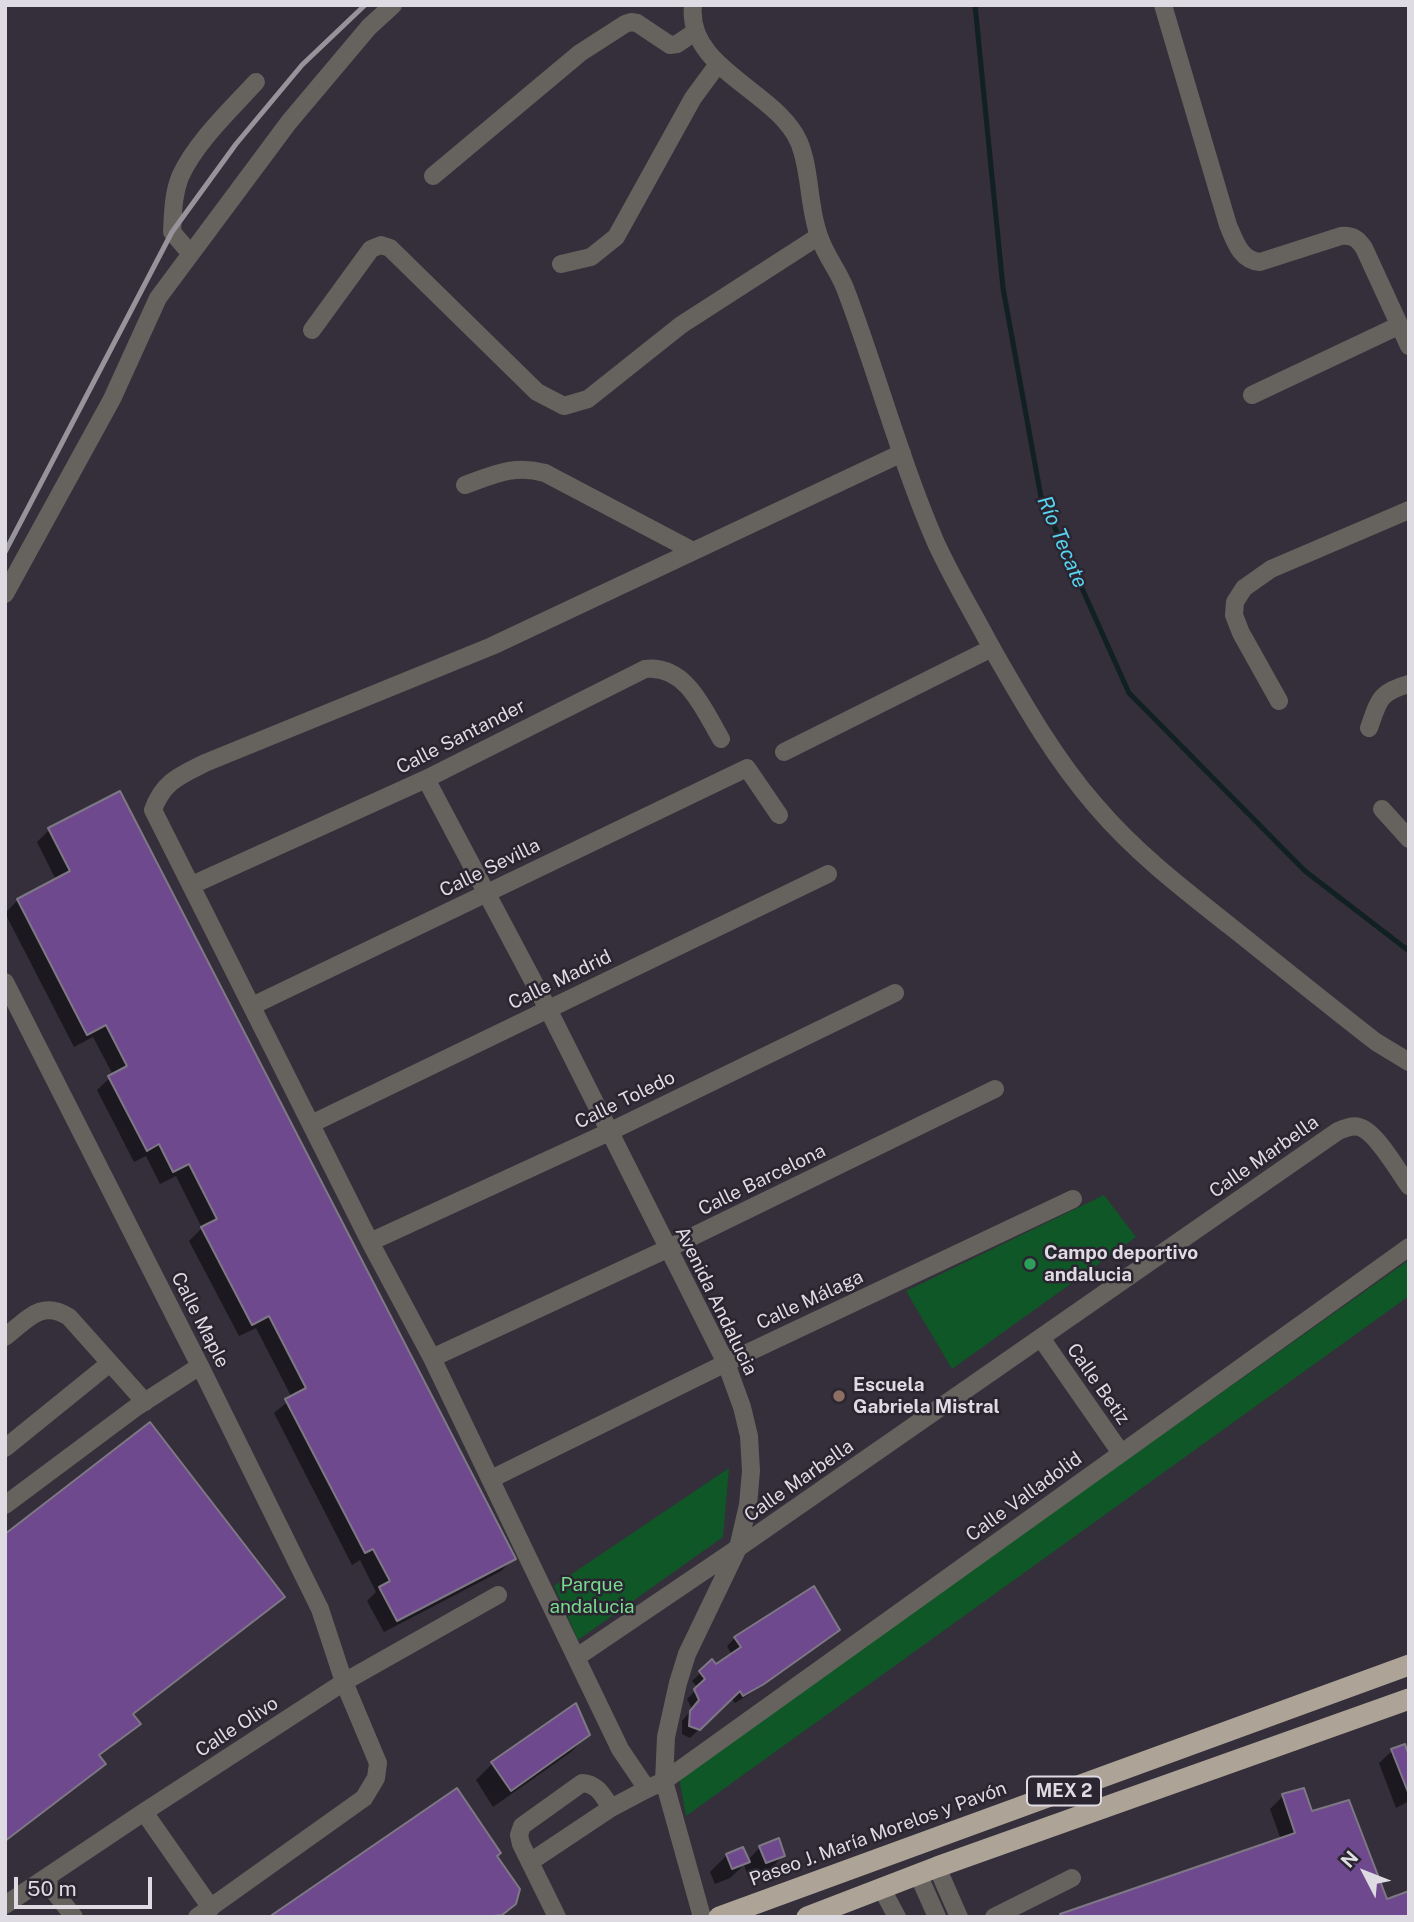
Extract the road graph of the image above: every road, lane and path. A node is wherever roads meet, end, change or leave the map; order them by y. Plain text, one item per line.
1 (393, 5) edge
2 (692, 5) edge
3 (1163, 5) edge
4 (695, 32) junction
5 (718, 64) junction
6 (257, 82) dead end
7 (433, 176) dead end
8 (819, 236) junction
9 (190, 253) junction
10 (561, 264) dead end
11 (1398, 326) junction
12 (312, 330) dead end
13 (1409, 346) edge
14 (1252, 395) dead end
15 (902, 453) junction
16 (464, 485) dead end
17 (1409, 510) edge
18 (693, 551) junction
19 (5, 594) edge
20 (992, 648) junction
21 (1409, 684) edge
22 (1279, 701) dead end
23 (1369, 728) dead end
24 (721, 739) dead end
25 (784, 751) dead end
26 (426, 779) junction
27 (1382, 809) dead end
28 (779, 815) dead end
29 (1409, 839) edge
30 (828, 874) dead end
31 (192, 885) junction
32 (486, 893) junction
33 (5, 982) edge
34 (895, 993) dead end
35 (252, 1006) junction
36 (548, 1009) junction
37 (1409, 1062) edge
38 (995, 1089) dead end
39 (311, 1124) junction
40 (609, 1132) junction
41 (1409, 1186) edge
42 (1073, 1199) dead end
43 (370, 1242) junction
44 (1409, 1248) edge
45 (667, 1249) junction
46 (5, 1337) edge
47 (1041, 1338) junction
48 (432, 1358) junction
49 (110, 1363) junction
50 (726, 1363) junction
51 (200, 1366) junction
52 (145, 1402) junction
53 (5, 1448) edge
54 (1121, 1453) junction
55 (491, 1479) junction
56 (5, 1504) edge
57 (737, 1548) junction
58 (498, 1595) dead end
59 (577, 1657) junction
60 (1409, 1665) edge
61 (344, 1682) junction
62 (1407, 1703) edge
63 (655, 1785) junction
64 (611, 1808) junction
65 (144, 1812) junction
66 (530, 1862) junction
67 (927, 1871) junction
68 (1072, 1878) dead end
69 (45, 1880) junction
70 (882, 1889) junction
71 (5, 1905) edge
72 (204, 1912) edge
73 (74, 1917) edge
74 (557, 1917) edge
75 (702, 1917) edge
76 (719, 1917) edge
77 (807, 1917) edge
78 (897, 1917) edge
79 (937, 1917) edge
80 (959, 1917) edge
81 (994, 1917) edge

1 - 9 street
2 - 4 street
3 - 11 street
4 - 5 street
4 - 7 street
5 - 8 street
5 - 10 street
6 - 9 street
8 - 12 street
8 - 15 street
9 - 19 street
11 - 13 street
11 - 14 street
15 - 18 street
15 - 20 street
16 - 18 street
17 - 22 street
18 - 31 street
20 - 25 street
20 - 37 street
21 - 23 street
24 - 26 street, Calle Santander
26 - 31 street, Calle Santander
26 - 32 street, Avenida Andalucia
27 - 29 street
28 - 32 street, Calle Sevilla
30 - 36 street, Calle Madrid
31 - 35 street
32 - 35 street, Calle Sevilla
32 - 36 street, Avenida Andalucia
33 - 51 street, Calle Maple
34 - 40 street, Calle Toledo
35 - 39 street
36 - 39 street, Calle Madrid
36 - 40 street, Avenida Andalucia
38 - 45 street, Calle Barcelona
39 - 43 street
40 - 43 street, Calle Toledo
40 - 45 street, Avenida Andalucia
41 - 47 street, Calle Marbella
42 - 50 street, Calle Málaga
43 - 48 street
44 - 54 street, Calle Valladolid
45 - 48 street, Calle Barcelona
45 - 50 street, Avenida Andalucia
46 - 49 street
47 - 54 street, Calle Betiz
47 - 57 street, Calle Marbella
48 - 55 street
49 - 52 street
49 - 53 street
50 - 55 street, Calle Málaga
50 - 57 street, Avenida Andalucia
51 - 52 street
51 - 61 street, Calle Maple
52 - 56 street
54 - 63 street, Calle Valladolid
55 - 59 street
57 - 59 street, Calle Marbella
57 - 63 street, Avenida Andalucia
58 - 61 street, Calle Olivo
59 - 63 street
60 - 76 highway, Paseo J. María Morelos y Pavón / MEX 2
61 - 65 street, Calle Olivo
61 - 72 street, Calle Maple
62 - 67 highway, MEX 2
63 - 64 street, Calle Valladolid
63 - 75 street, Avenida Andalucia
64 - 66 street, Calle Valladolid
64 - 66 street
65 - 69 street, Calle Olivo
65 - 72 street
66 - 74 street
67 - 70 highway, MEX 2
67 - 79 street
67 - 80 street
68 - 81 street
69 - 71 street, Calle Olivo
69 - 73 street
70 - 77 highway, MEX 2
70 - 78 street

